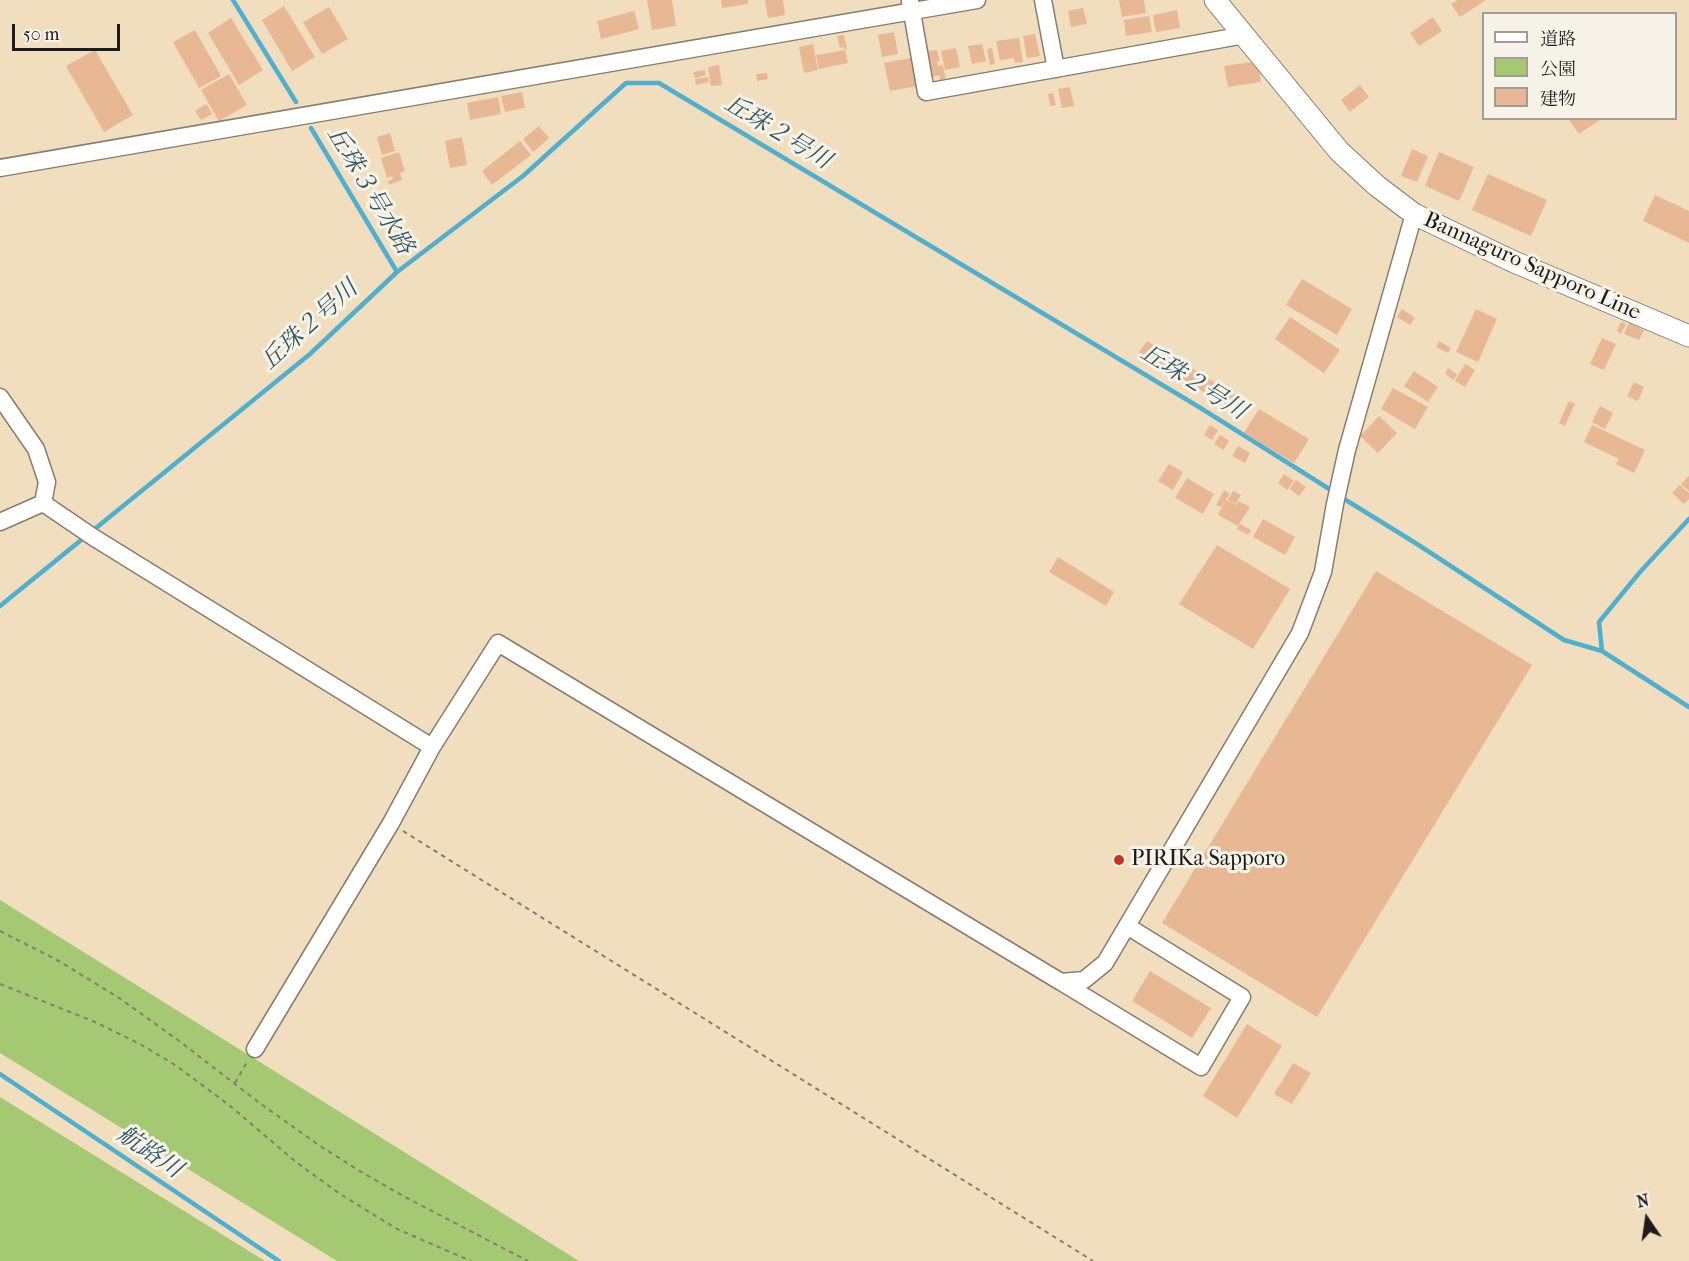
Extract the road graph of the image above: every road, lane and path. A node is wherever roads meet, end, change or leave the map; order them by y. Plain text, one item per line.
1 (977, 0) edge
2 (1043, 0) edge
3 (1215, 0) edge
4 (910, 5) edge
5 (1245, 35) junction
6 (1056, 69) junction
7 (0, 168) edge
8 (1414, 214) junction
9 (1689, 336) edge
10 (0, 397) edge
11 (43, 503) junction
12 (0, 522) edge
13 (432, 747) junction
14 (391, 823) junction
15 (1126, 926) junction
16 (0, 931) edge
17 (1061, 982) junction
18 (0, 984) edge
19 (255, 1049) joint
20 (235, 1083) junction
21 (471, 1261) edge
22 (528, 1261) edge
23 (1093, 1261) edge

1 - 4 street
2 - 6 street
3 - 5 main road, Bannaguro Sapporo Line
4 - 6 street
4 - 7 street
5 - 6 street
5 - 8 main road, Bannaguro Sapporo Line
8 - 9 main road, Bannaguro Sapporo Line
8 - 15 street
10 - 11 street
11 - 12 street
11 - 13 street
13 - 14 street
13 - 17 street
14 - 19 street
14 - 23 path
15 - 17 street
15 - 17 street
16 - 20 path
18 - 21 path
19 - 20 path
20 - 22 path

